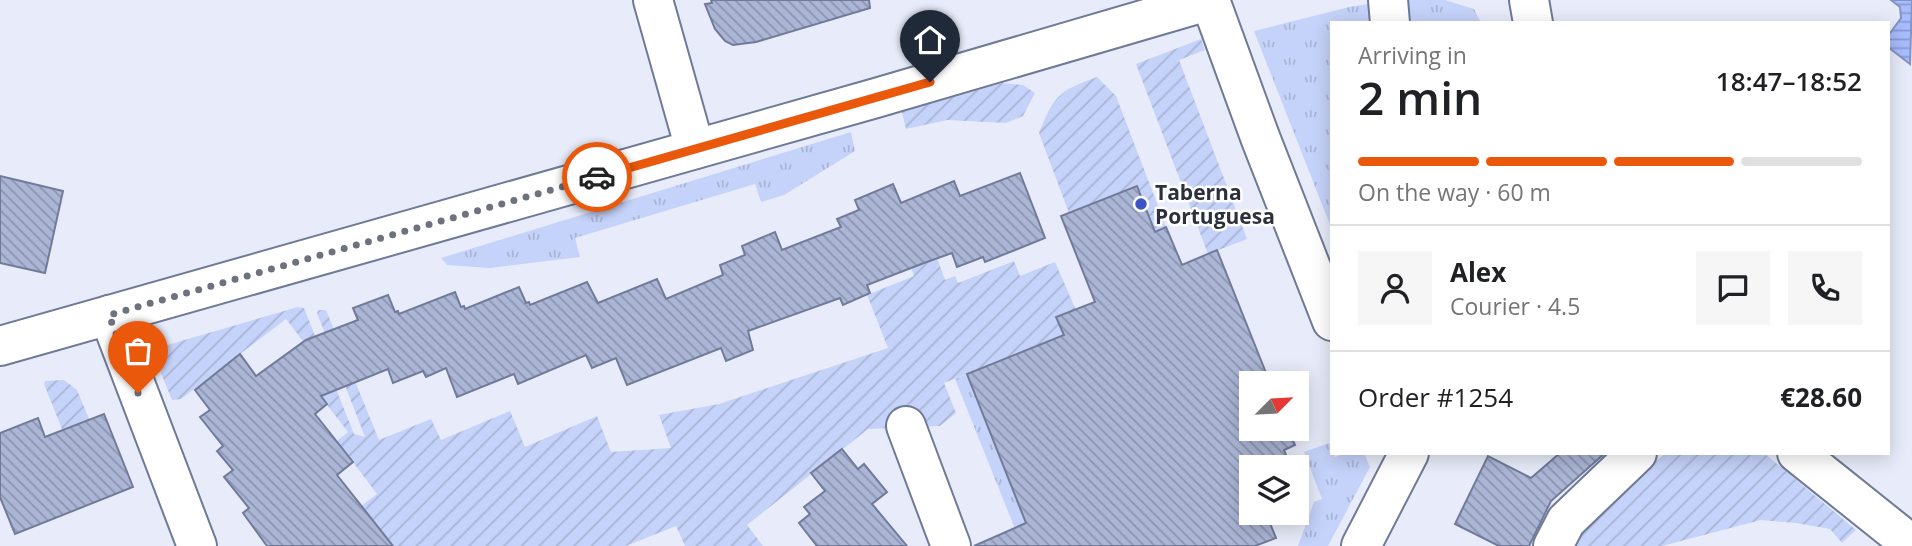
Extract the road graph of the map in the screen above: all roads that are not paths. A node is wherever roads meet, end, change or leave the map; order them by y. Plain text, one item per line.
1 (653, 0) edge
2 (1210, 0) edge
3 (1388, 0) edge
4 (1529, 0) edge
5 (1390, 21) edge
6 (1533, 21) edge
7 (695, 149) junction
8 (109, 315) junction
9 (1330, 316) edge
10 (0, 346) edge
11 (906, 426) dead end
12 (1635, 455) edge
13 (1799, 455) edge
14 (1396, 463) edge
15 (1889, 540) edge
16 (197, 546) edge
17 (951, 546) edge
18 (1362, 546) edge
19 (1553, 546) edge

1 - 7 street
2 - 7 street
2 - 9 street
3 - 5 street
4 - 6 street
7 - 8 street
8 - 10 street
8 - 16 street
11 - 17 street
12 - 19 street
13 - 15 street
14 - 18 street

